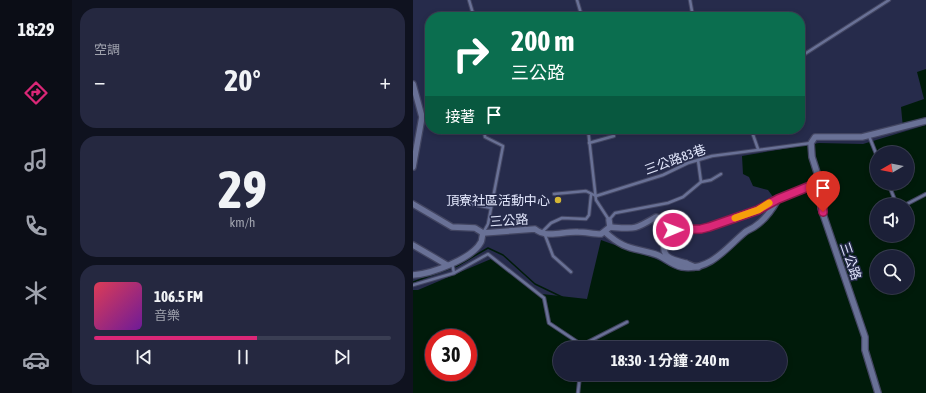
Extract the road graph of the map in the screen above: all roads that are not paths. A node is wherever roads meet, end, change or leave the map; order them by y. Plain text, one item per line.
1 (469, 0) edge
2 (577, 0) edge
3 (690, 0) edge
4 (889, 0) edge
5 (473, 12) edge
6 (581, 12) edge
7 (692, 12) edge
8 (805, 54) edge
9 (413, 84) edge
10 (926, 121) edge
11 (485, 134) edge
12 (588, 134) edge
13 (753, 134) edge
14 (614, 136) dead end
15 (869, 136) junction
16 (589, 143) junction
17 (811, 143) junction
18 (873, 146) edge
19 (758, 149) junction
20 (697, 160) junction
21 (413, 166) edge
22 (721, 174) dead end
23 (701, 182) junction
24 (820, 182) junction
25 (554, 194) dead end
26 (926, 194) edge
27 (591, 195) junction
28 (596, 196) junction
29 (778, 199) junction
30 (914, 200) edge
31 (457, 202) dead end
32 (413, 204) edge
33 (491, 208) junction
34 (609, 220) junction
35 (610, 227) junction
36 (673, 230) junction
37 (605, 232) junction
38 (483, 233) junction
39 (543, 234) junction
40 (413, 245) edge
41 (449, 264) junction
42 (698, 267) junction
43 (454, 272) junction
44 (571, 272) dead end
45 (413, 275) edge
46 (413, 285) edge
47 (627, 322) dead end
48 (574, 341) edge
49 (593, 341) edge
50 (579, 381) edge
51 (578, 393) edge
52 (877, 393) edge

1 - 5 lane
2 - 6 lane
3 - 7 lane
4 - 8 lane
9 - 21 street
10 - 15 street
11 - 33 lane
12 - 16 lane
13 - 19 lane
14 - 16 lane
15 - 17 street
15 - 18 lane
16 - 28 lane
17 - 19 lane, 三公路83巷
17 - 24 street, 三公路
19 - 20 lane, 三公路83巷
20 - 23 lane
20 - 28 lane, 三公路83巷
22 - 23 lane
23 - 34 lane
24 - 29 street
24 - 52 street, 三公路
25 - 27 lane, 三公路83巷
26 - 30 lane
27 - 28 lane, 三公路83巷
27 - 39 lane
28 - 34 lane
29 - 36 street
29 - 42 street
31 - 33 lane
32 - 38 street, 三公路
33 - 38 lane
34 - 35 street
35 - 36 street
35 - 37 street
36 - 42 street
37 - 39 street, 三公路
37 - 42 street
38 - 39 street, 三公路
38 - 41 street
39 - 44 lane
40 - 41 street
41 - 43 lane
41 - 45 street
43 - 46 lane
43 - 48 lane
47 - 49 lane
50 - 51 lane

